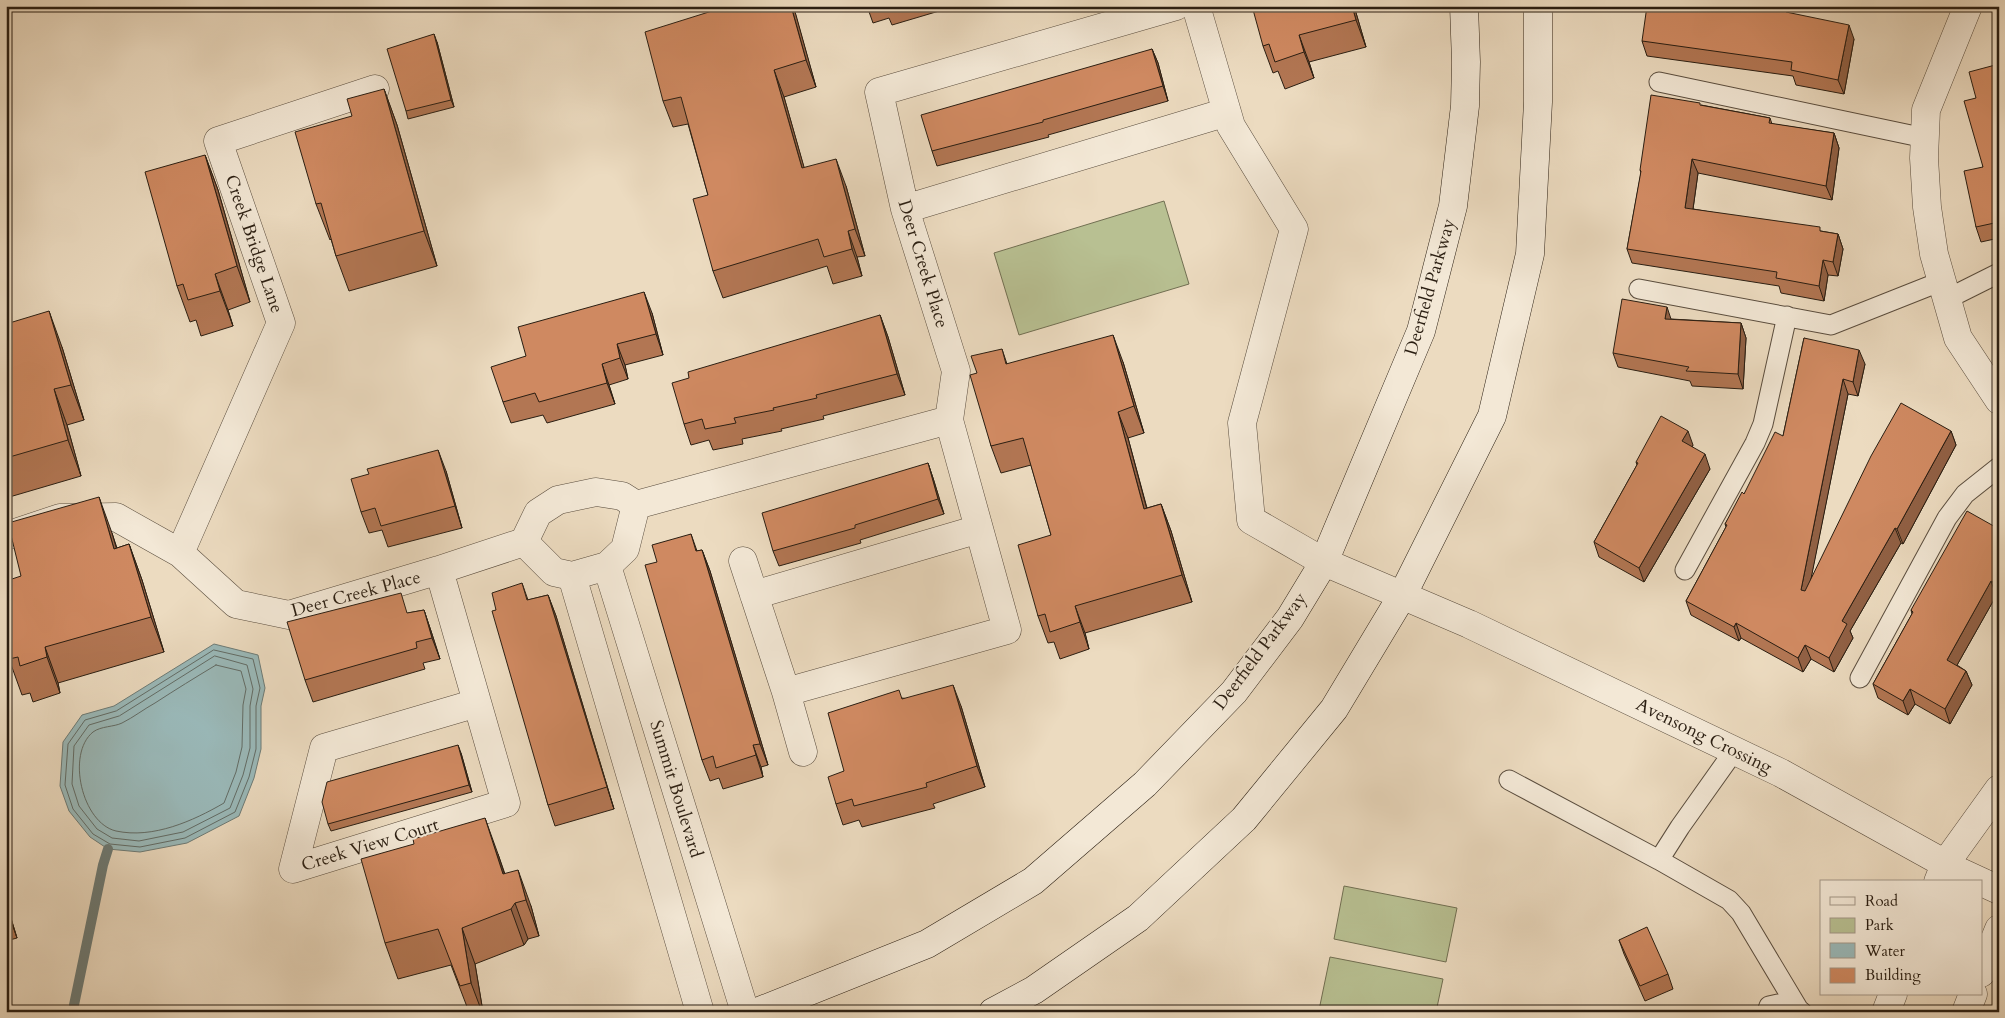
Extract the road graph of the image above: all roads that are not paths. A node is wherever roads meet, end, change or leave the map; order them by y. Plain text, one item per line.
1 (1176, 6) edge
2 (1196, 6) edge
3 (1464, 6) edge
4 (1538, 6) edge
5 (1968, 6) edge
6 (1659, 82) dead end
7 (375, 90) edge
8 (1227, 112) junction
9 (1925, 138) junction
10 (905, 209) junction
11 (1999, 273) edge
12 (1639, 289) dead end
13 (1944, 290) junction
14 (1787, 316) junction
15 (1999, 400) edge
16 (949, 420) junction
17 (1999, 467) edge
18 (636, 505) junction
19 (980, 529) junction
20 (6, 536) edge
21 (524, 542) junction
22 (180, 552) junction
23 (743, 561) dead end
24 (1324, 562) junction
25 (607, 566) junction
26 (439, 570) junction
27 (1685, 570) dead end
28 (572, 576) junction
29 (754, 595) junction
30 (1402, 596) junction
31 (1860, 678) dead end
32 (786, 692) junction
33 (477, 703) junction
34 (1734, 750) junction
35 (803, 752) dead end
36 (1508, 780) dead end
37 (1999, 788) edge
38 (1659, 860) junction
39 (1941, 873) edge
40 (1965, 880) edge
41 (1982, 885) edge
42 (1999, 890) edge
43 (1999, 929) edge
44 (1982, 971) edge
45 (1892, 996) edge
46 (1972, 996) edge
47 (1800, 1011) edge
48 (700, 1012) edge
49 (745, 1012) edge
50 (757, 1012) edge
51 (993, 1012) edge
52 (1767, 1012) edge
53 (1886, 1012) edge
54 (1966, 1012) edge

1 - 10 street, Deer Creek Place
2 - 8 street
3 - 24 street, Deerfield Parkway
4 - 30 street
5 - 9 street
6 - 9 lane
7 - 22 street, Creek Bridge Lane
8 - 10 street
8 - 24 street
9 - 13 street
10 - 16 street, Deer Creek Place
11 - 13 lane
12 - 14 lane
13 - 14 lane
13 - 15 street
14 - 27 lane
16 - 18 street
16 - 19 street
17 - 31 lane
18 - 21 street
18 - 25 street
19 - 29 street
19 - 32 street
20 - 22 street, Deer Creek Place
21 - 26 street, Deer Creek Place
21 - 28 street
22 - 26 street, Deer Creek Place
23 - 29 street
24 - 30 street
24 - 50 street, Deerfield Parkway
25 - 28 street
25 - 49 street, Summit Boulevard
26 - 33 street, Creek View Court
28 - 48 street
29 - 32 street
30 - 34 street, Avensong Crossing
30 - 51 street
32 - 35 street
33 - 33 street, Creek View Court
34 - 38 lane
34 - 39 street, Avensong Crossing
36 - 38 lane
37 - 39 street
38 - 47 lane
39 - 40 street, Avensong Crossing
41 - 42 street, Avensong Crossing
43 - 44 street
45 - 53 street
46 - 54 street
47 - 52 lane

